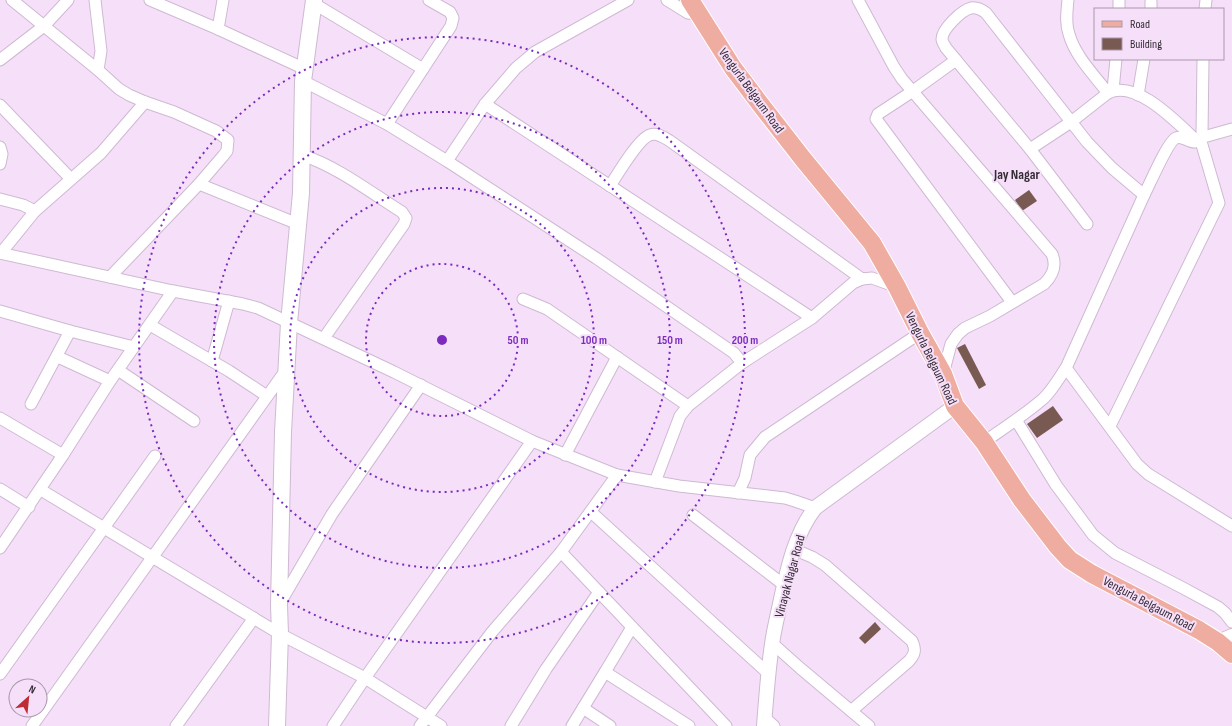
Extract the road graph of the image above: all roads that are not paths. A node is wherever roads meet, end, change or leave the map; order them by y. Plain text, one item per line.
1 (12, 0) edge
2 (68, 0) edge
3 (95, 0) edge
4 (150, 0) edge
5 (223, 0) edge
6 (429, 0) edge
7 (628, 0) edge
8 (667, 0) edge
9 (858, 0) edge
10 (1068, 0) edge
11 (313, 2) edge
12 (694, 7) edge
13 (44, 26) junction
14 (218, 29) junction
15 (0, 60) edge
16 (956, 60) junction
17 (1116, 60) edge
18 (1144, 60) edge
19 (1202, 60) edge
20 (423, 69) junction
21 (98, 70) junction
22 (304, 75) junction
23 (913, 91) junction
24 (1111, 92) junction
25 (1138, 95) junction
26 (145, 102) junction
27 (485, 104) junction
28 (0, 105) edge
29 (1071, 122) junction
30 (387, 124) junction
31 (1232, 129) edge
32 (1199, 140) junction
33 (0, 146) edge
34 (1030, 148) junction
35 (302, 155) junction
36 (447, 161) junction
37 (0, 164) edge
38 (71, 179) junction
39 (199, 184) junction
40 (610, 186) junction
41 (1144, 195) junction
42 (0, 199) edge
43 (35, 210) junction
44 (298, 224) junction
45 (1087, 224) dead end
46 (1, 253) edge
47 (110, 277) junction
48 (862, 279) junction
49 (897, 287) junction
50 (173, 291) junction
51 (523, 299) dead end
52 (229, 301) junction
53 (1012, 302) junction
54 (0, 310) edge
55 (812, 318) junction
56 (289, 323) junction
57 (150, 325) junction
58 (70, 331) junction
59 (920, 333) junction
60 (324, 338) junction
61 (134, 347) junction
62 (58, 356) junction
63 (617, 357) junction
64 (212, 361) junction
65 (742, 363) junction
66 (1066, 368) junction
67 (287, 369) junction
68 (118, 370) junction
69 (943, 374) junction
70 (110, 382) junction
71 (421, 385) junction
72 (267, 396) junction
73 (31, 404) dead end
74 (688, 406) junction
75 (955, 406) junction
76 (0, 418) edge
77 (1016, 420) junction
78 (194, 421) dead end
79 (1110, 426) junction
80 (532, 441) junction
81 (984, 442) junction
82 (566, 455) junction
83 (64, 456) junction
84 (155, 456) dead end
85 (617, 475) junction
86 (655, 482) junction
87 (0, 489) edge
88 (40, 490) junction
89 (738, 493) junction
90 (29, 507) junction
91 (815, 508) junction
92 (591, 512) junction
93 (693, 515) dead end
94 (1232, 526) edge
95 (104, 528) junction
96 (0, 548) edge
97 (793, 549) junction
98 (561, 552) junction
99 (152, 557) junction
100 (784, 585) junction
101 (599, 592) junction
102 (279, 605) junction
103 (254, 618) junction
104 (1232, 622) edge
105 (632, 627) junction
106 (280, 634) junction
107 (772, 642) junction
108 (1228, 646) edge
109 (605, 672) junction
110 (0, 674) edge
111 (768, 674) junction
112 (364, 678) junction
113 (583, 708) junction
114 (852, 711) junction
115 (423, 721) edge
116 (715, 722) edge
117 (767, 723) edge
118 (32, 726) edge
119 (176, 726) edge
120 (277, 726) edge
121 (333, 726) edge
122 (442, 726) edge
123 (511, 726) edge
124 (572, 726) edge
125 (610, 726) edge
126 (689, 726) edge
127 (726, 726) edge
128 (869, 726) edge

1 - 13 street
2 - 13 street
3 - 21 street
4 - 14 street
5 - 14 street
6 - 20 street
7 - 27 street
8 - 12 street
9 - 23 street
10 - 24 street
11 - 20 street
11 - 22 main road
12 - 49 main road, Vengurla Belgaum Road
13 - 15 street
13 - 21 street
14 - 22 street
16 - 23 street
16 - 29 street
16 - 34 street
17 - 24 street
18 - 25 street
19 - 32 street
20 - 30 street
21 - 26 street
22 - 30 street
22 - 35 main road
23 - 53 street
23 - 53 street
24 - 25 street
24 - 29 street
25 - 32 street
26 - 38 street
26 - 39 street
27 - 36 street
27 - 40 street
28 - 38 street
29 - 34 street
29 - 41 street
30 - 36 street
31 - 32 street
32 - 41 street
32 - 79 street
33 - 37 street
34 - 45 street
35 - 44 main road
35 - 60 street
36 - 65 street
38 - 43 street
39 - 44 street
39 - 47 street
40 - 48 street
40 - 55 street
41 - 66 street
42 - 43 street
43 - 46 street
44 - 56 main road
46 - 47 street
47 - 50 street
48 - 49 street
48 - 55 street
49 - 59 main road, Vengurla Belgaum Road
50 - 52 street
50 - 57 street
51 - 63 street
52 - 56 street
52 - 64 street
53 - 69 street
54 - 58 street
55 - 65 street
56 - 60 street
56 - 67 main road
57 - 61 street
57 - 64 street
58 - 61 street
58 - 62 street
59 - 69 main road, Vengurla Belgaum Road
59 - 89 street
60 - 71 street
61 - 68 street
62 - 70 street
62 - 73 street
63 - 74 street
63 - 82 street
64 - 72 street
65 - 74 street
66 - 77 street
66 - 79 street
67 - 72 street
67 - 102 main road
68 - 70 street
68 - 78 street
69 - 75 main road, Vengurla Belgaum Road
70 - 83 street
71 - 80 street
71 - 102 street
72 - 99 street
74 - 86 street
75 - 81 main road, Vengurla Belgaum Road
75 - 91 street, Vinayak Nagar Road
76 - 83 street
77 - 81 street
77 - 104 street
79 - 94 street
80 - 82 street
80 - 112 street
81 - 108 main road, Vengurla Belgaum Road
82 - 85 street
83 - 88 street
84 - 95 street
85 - 86 street
85 - 92 street
86 - 89 street
87 - 90 street
88 - 90 street
88 - 95 street
89 - 91 street
90 - 96 street
91 - 97 street, Vinayak Nagar Road
92 - 98 street
92 - 111 street
93 - 100 street
95 - 99 street
95 - 110 street
97 - 100 street, Vinayak Nagar Road
97 - 114 street
98 - 101 street
98 - 115 street
99 - 103 street
99 - 118 street
100 - 107 street, Vinayak Nagar Road
101 - 105 street
101 - 123 street
102 - 106 main road
103 - 106 street
103 - 119 street
105 - 109 street
105 - 116 street
106 - 112 street
106 - 120 main road
107 - 111 street, Vinayak Nagar Road
107 - 114 street
109 - 113 street
109 - 126 street
111 - 117 street, Vinayak Nagar Road
112 - 115 street
112 - 121 street
113 - 124 street
113 - 125 street
114 - 128 street
115 - 122 street
116 - 127 street

